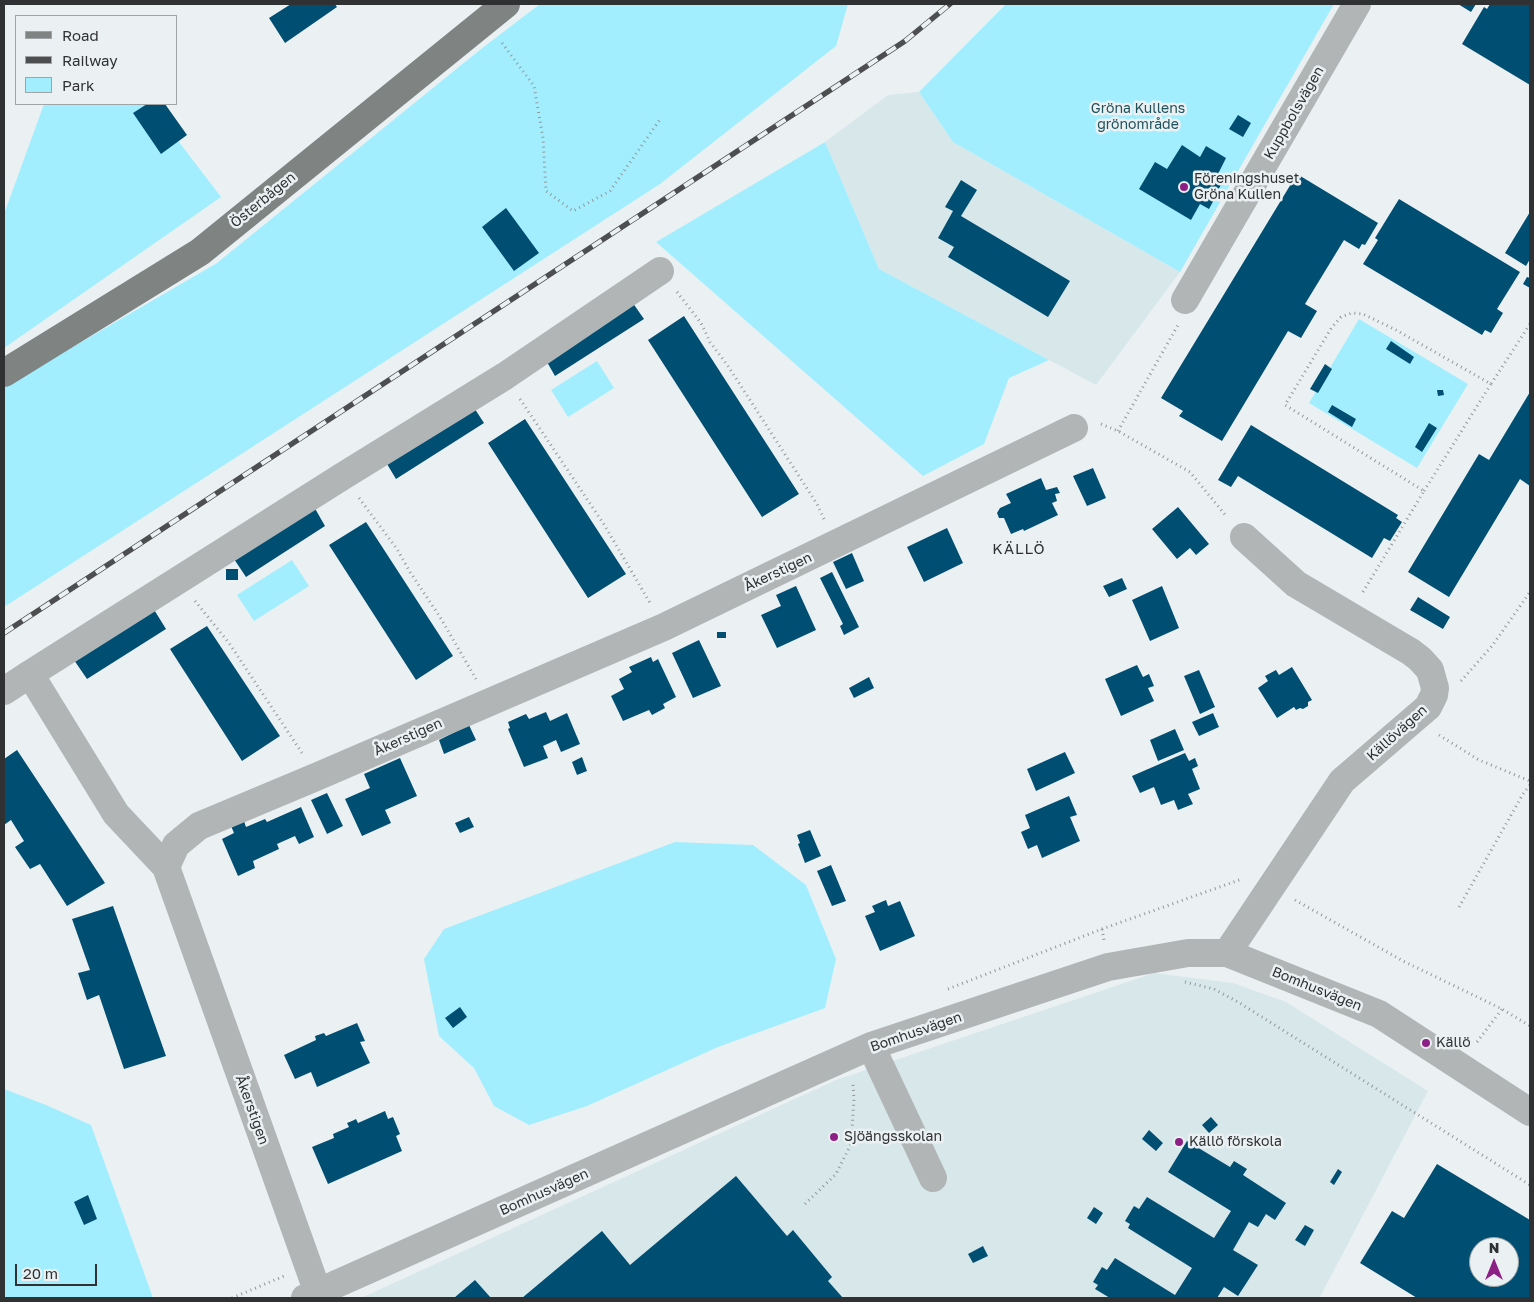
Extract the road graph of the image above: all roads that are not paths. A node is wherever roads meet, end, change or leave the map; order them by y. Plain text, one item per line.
1 (1357, 4) edge
2 (496, 12) edge
3 (660, 271) road end
4 (1185, 300) road end
5 (4, 373) edge
6 (1074, 428) road end
7 (1244, 537) road end
8 (30, 674) junction
9 (4, 691) edge
10 (166, 867) junction
11 (1227, 953) junction
12 (862, 1050) junction
13 (1530, 1112) edge
14 (933, 1178) dead end
15 (311, 1296) edge

1 - 4 street, Kuppbolsvägen
2 - 5 main road, Österbågen
3 - 8 street
6 - 10 street, Åkerstigen
7 - 11 street, Källövägen
8 - 9 street
8 - 10 street
10 - 15 street, Åkerstigen
11 - 12 street, Bomhusvägen
11 - 13 street, Bomhusvägen
12 - 14 street
12 - 15 street, Bomhusvägen

